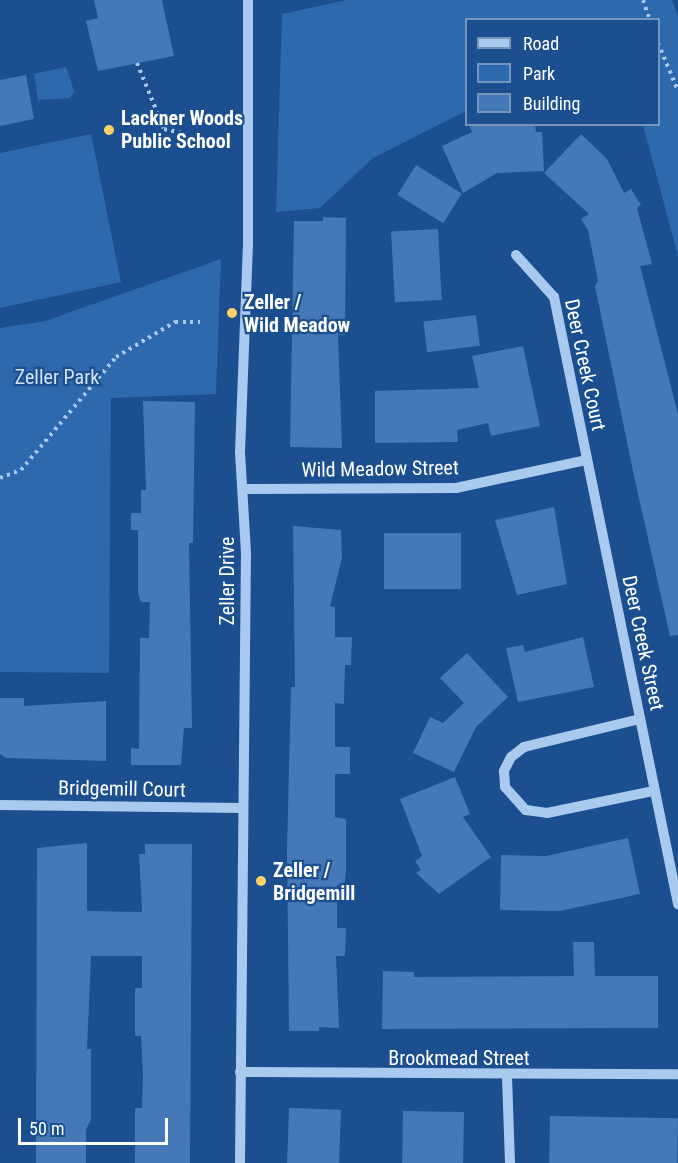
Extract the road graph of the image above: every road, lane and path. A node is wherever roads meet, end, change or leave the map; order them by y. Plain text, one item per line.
1 (248, 0) edge
2 (643, 0) edge
3 (649, 18) edge
4 (660, 48) edge
5 (137, 63) dead end
6 (678, 92) edge
7 (182, 133) dead end
8 (516, 255) dead end
9 (200, 322) dead end
10 (587, 460) junction
11 (0, 478) edge
12 (243, 489) junction
13 (640, 719) junction
14 (653, 791) junction
15 (0, 806) edge
16 (243, 807) junction
17 (678, 904) edge
18 (240, 1072) junction
19 (678, 1074) edge
20 (507, 1077) junction
21 (240, 1163) edge
22 (510, 1163) edge

1 - 12 street, Zeller Drive
2 - 3 path
4 - 6 path
5 - 7 path
8 - 10 street, Deer Creek Court
9 - 11 path
10 - 12 street, Wild Meadow Street
10 - 13 street, Deer Creek Street
12 - 16 street, Zeller Drive
13 - 14 street, Deer Creek Street
13 - 14 street
14 - 17 street, Deer Creek Street
15 - 16 street, Bridgemill Court
16 - 18 street, Zeller Drive
18 - 20 street, Brookmead Street
18 - 21 street, Zeller Drive
19 - 20 street, Brookmead Street
20 - 22 street

